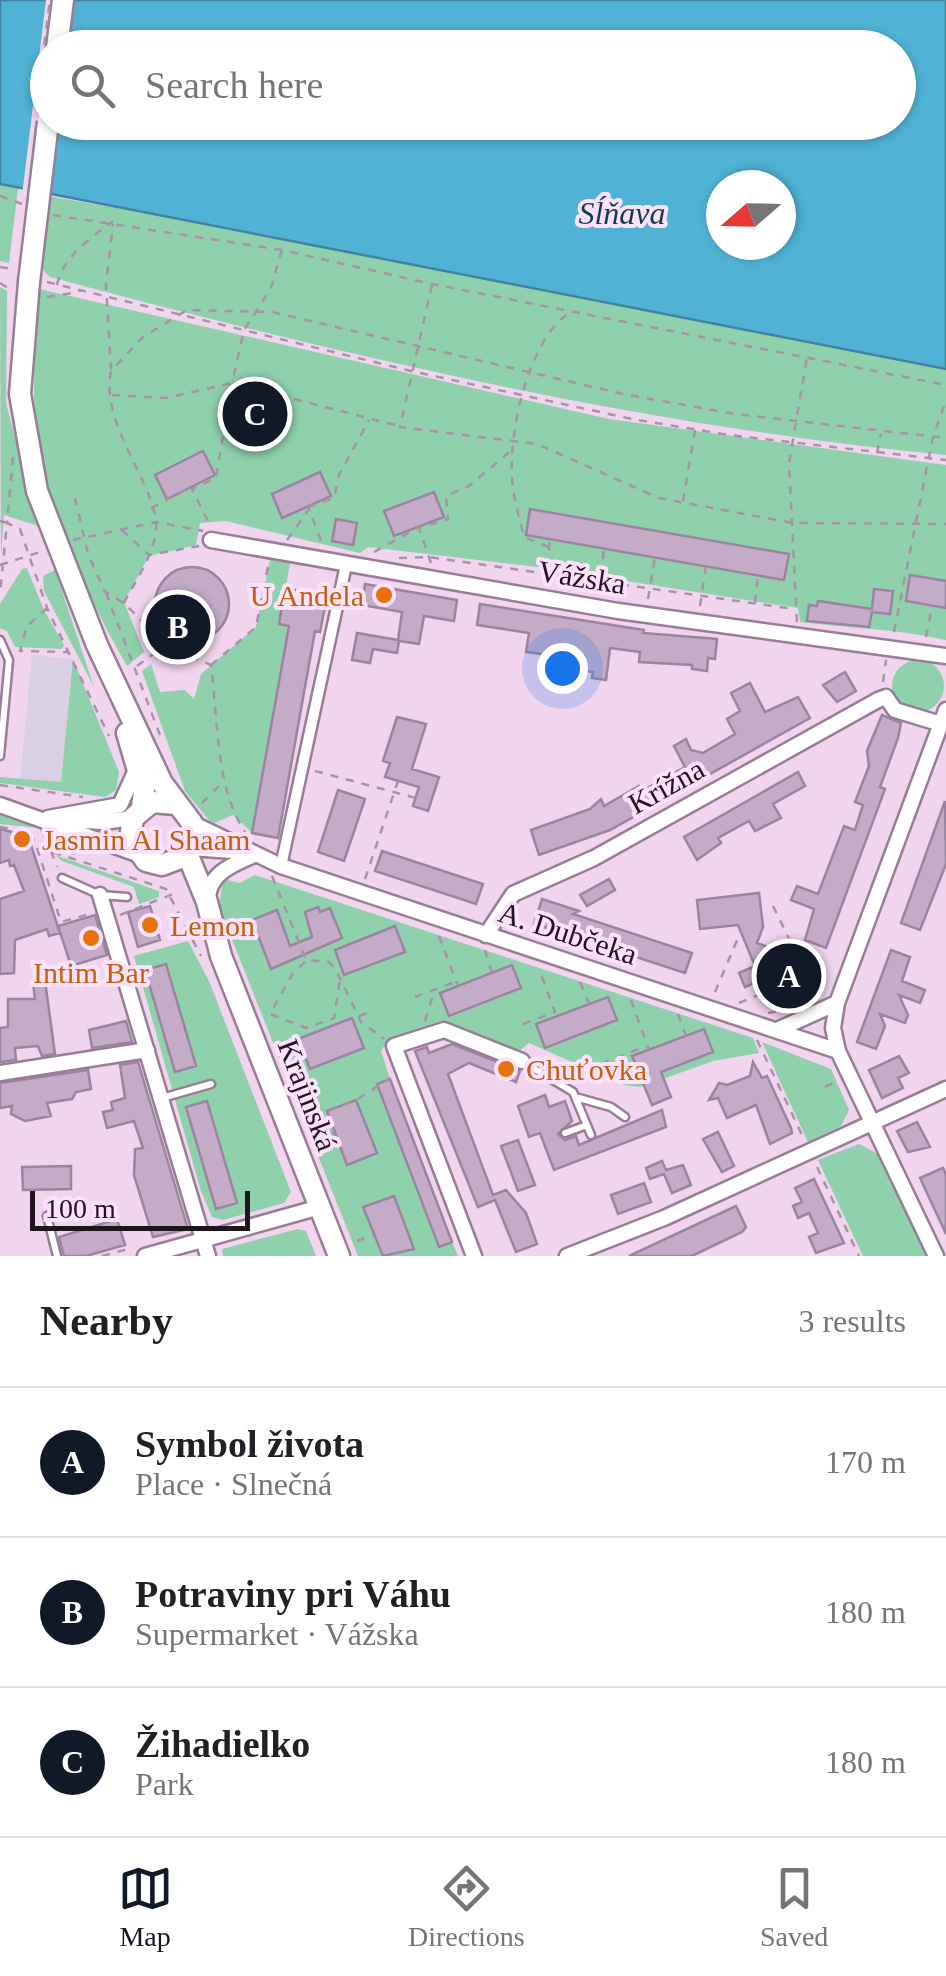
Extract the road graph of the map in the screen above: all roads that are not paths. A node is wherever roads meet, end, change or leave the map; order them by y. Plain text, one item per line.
1 (63, 0) edge
2 (60, 30) edge
3 (46, 140) edge
4 (210, 540) road end
5 (346, 565) junction
6 (0, 640) edge
7 (97, 646) junction
8 (946, 656) edge
9 (944, 717) edge
10 (0, 756) edge
11 (137, 764) junction
12 (175, 804) junction
13 (1, 805) edge
14 (137, 813) junction
15 (194, 816) junction
16 (45, 819) junction
17 (188, 851) junction
18 (137, 854) junction
19 (254, 855) junction
20 (277, 864) junction
21 (162, 865) junction
22 (62, 878) road end
23 (100, 895) junction
24 (126, 897) dead end
25 (208, 902) junction
26 (484, 940) junction
27 (213, 959) junction
28 (836, 1003) junction
29 (777, 1030) junction
30 (147, 1050) junction
31 (838, 1051) junction
32 (522, 1061) joint
33 (0, 1073) edge
34 (212, 1084) dead end
35 (946, 1089) edge
36 (161, 1098) junction
37 (578, 1098) junction
38 (625, 1117) dead end
39 (873, 1124) junction
40 (588, 1125) junction
41 (565, 1134) dead end
42 (591, 1135) dead end
43 (320, 1207) junction
44 (70, 1210) dead end
45 (203, 1239) junction
46 (140, 1252) edge
47 (57, 1256) edge
48 (208, 1256) edge
49 (339, 1256) edge
50 (474, 1256) edge
51 (566, 1256) edge
52 (936, 1256) edge

1 - 2 main road
3 - 7 main road, bridge
4 - 5 street, Vážska
5 - 8 street, Vážska
5 - 20 street
6 - 10 lane
7 - 11 main road
7 - 12 main road
9 - 26 street, Krížna
9 - 28 street
11 - 14 main road
11 - 16 street
12 - 14 main road
12 - 15 main road
13 - 16 street
14 - 16 street
14 - 18 main road
15 - 17 main road
15 - 19 street, A. Dubčeka
16 - 18 street
17 - 19 street, A. Dubčeka
17 - 21 main road
17 - 25 main road, Krajinská
18 - 21 main road
19 - 20 street, A. Dubčeka
19 - 25 street
20 - 26 street, A. Dubčeka
21 - 27 main road, Krajinská
22 - 23 lane
23 - 24 lane
23 - 30 street
25 - 27 main road, Krajinská
26 - 29 street, A. Dubčeka
27 - 43 main road, Krajinská
28 - 29 street
28 - 31 street
29 - 31 street, A. Dubčeka
30 - 33 street
30 - 36 street
31 - 39 street
32 - 37 lane
32 - 50 street
34 - 36 lane
35 - 39 street
36 - 45 street
37 - 38 lane
37 - 40 lane
39 - 51 street
39 - 52 street
40 - 41 lane
40 - 42 lane
43 - 45 street
43 - 49 main road, Krajinská
44 - 47 lane
45 - 46 street
45 - 48 street

